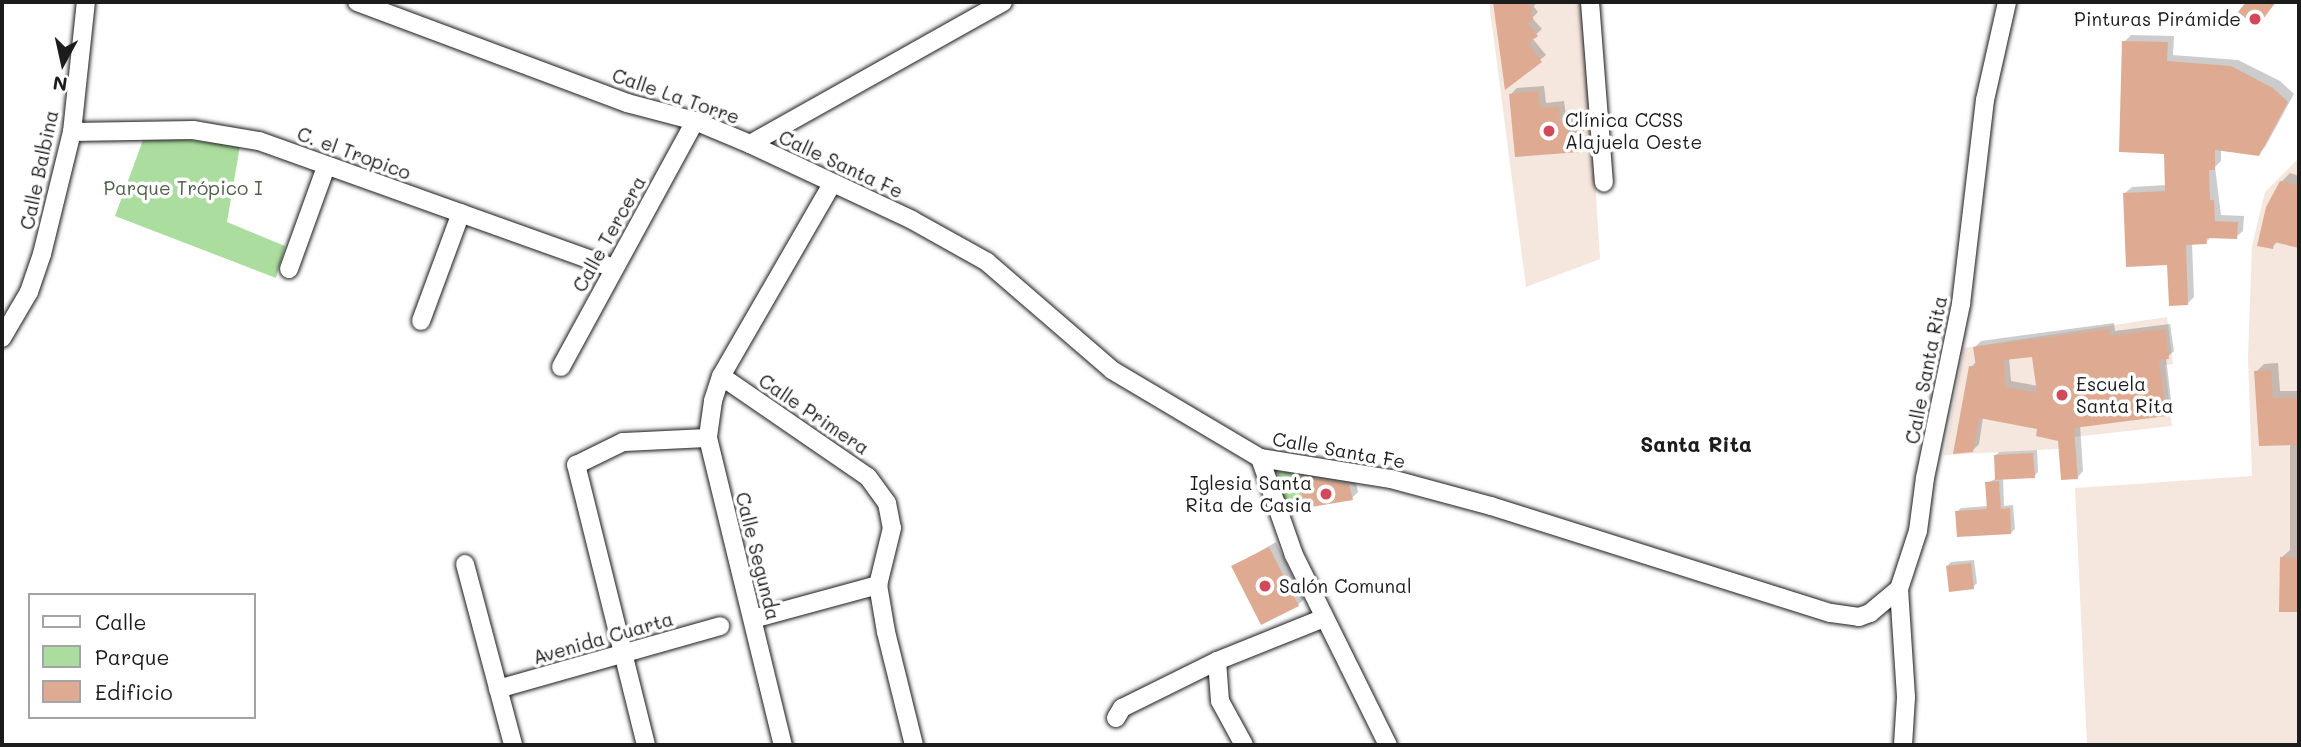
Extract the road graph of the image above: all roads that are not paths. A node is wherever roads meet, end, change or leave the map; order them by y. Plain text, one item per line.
1 (86, 2) edge
2 (357, 2) edge
3 (1003, 2) edge
4 (1590, 2) edge
5 (2007, 2) edge
6 (695, 121) junction
7 (72, 132) junction
8 (750, 144) junction
9 (327, 166) junction
10 (1604, 182) dead end
11 (832, 184) junction
12 (461, 213) junction
13 (613, 268) junction
14 (289, 269) dead end
15 (421, 321) dead end
16 (2, 338) edge
17 (561, 367) dead end
18 (721, 376) junction
19 (708, 438) junction
20 (1259, 458) junction
21 (465, 564) dead end
22 (878, 585) junction
23 (1899, 589) junction
24 (1324, 618) junction
25 (753, 619) junction
26 (720, 626) dead end
27 (625, 655) junction
28 (1217, 661) junction
29 (498, 689) junction
30 (1116, 718) dead end
31 (513, 745) edge
32 (646, 745) edge
33 (783, 745) edge
34 (914, 745) edge
35 (1244, 745) edge
36 (1388, 745) edge
37 (1903, 745) edge

1 - 7 street, Calle Balbina
2 - 6 street, Calle La Torre
3 - 8 street, Calle La Torre
4 - 10 street
5 - 23 street, Calle Santa Rita
6 - 8 street, Calle La Torre
6 - 13 street, Calle Tercera
7 - 9 street, C. el Tropico
7 - 16 street, Calle Balbina
8 - 11 street, Calle Santa Fe
9 - 12 street, C. el Tropico
9 - 14 street
11 - 18 street
11 - 20 street, Calle Santa Fe
12 - 13 street, C. el Tropico
12 - 15 street
13 - 17 street, Calle Tercera
18 - 19 street, Calle Segunda
18 - 22 street, Calle Primera
19 - 25 street, Calle Segunda
19 - 27 street
20 - 23 street, Calle Santa Fe
20 - 24 street
21 - 29 street
22 - 25 street
22 - 34 street, Calle Primera
23 - 37 street, Calle Santa Rita
24 - 28 street
24 - 36 street
25 - 33 street, Calle Segunda
26 - 27 street, Avenida Cuarta
27 - 29 street, Avenida Cuarta
27 - 32 street
28 - 30 street
28 - 35 street
29 - 31 street

